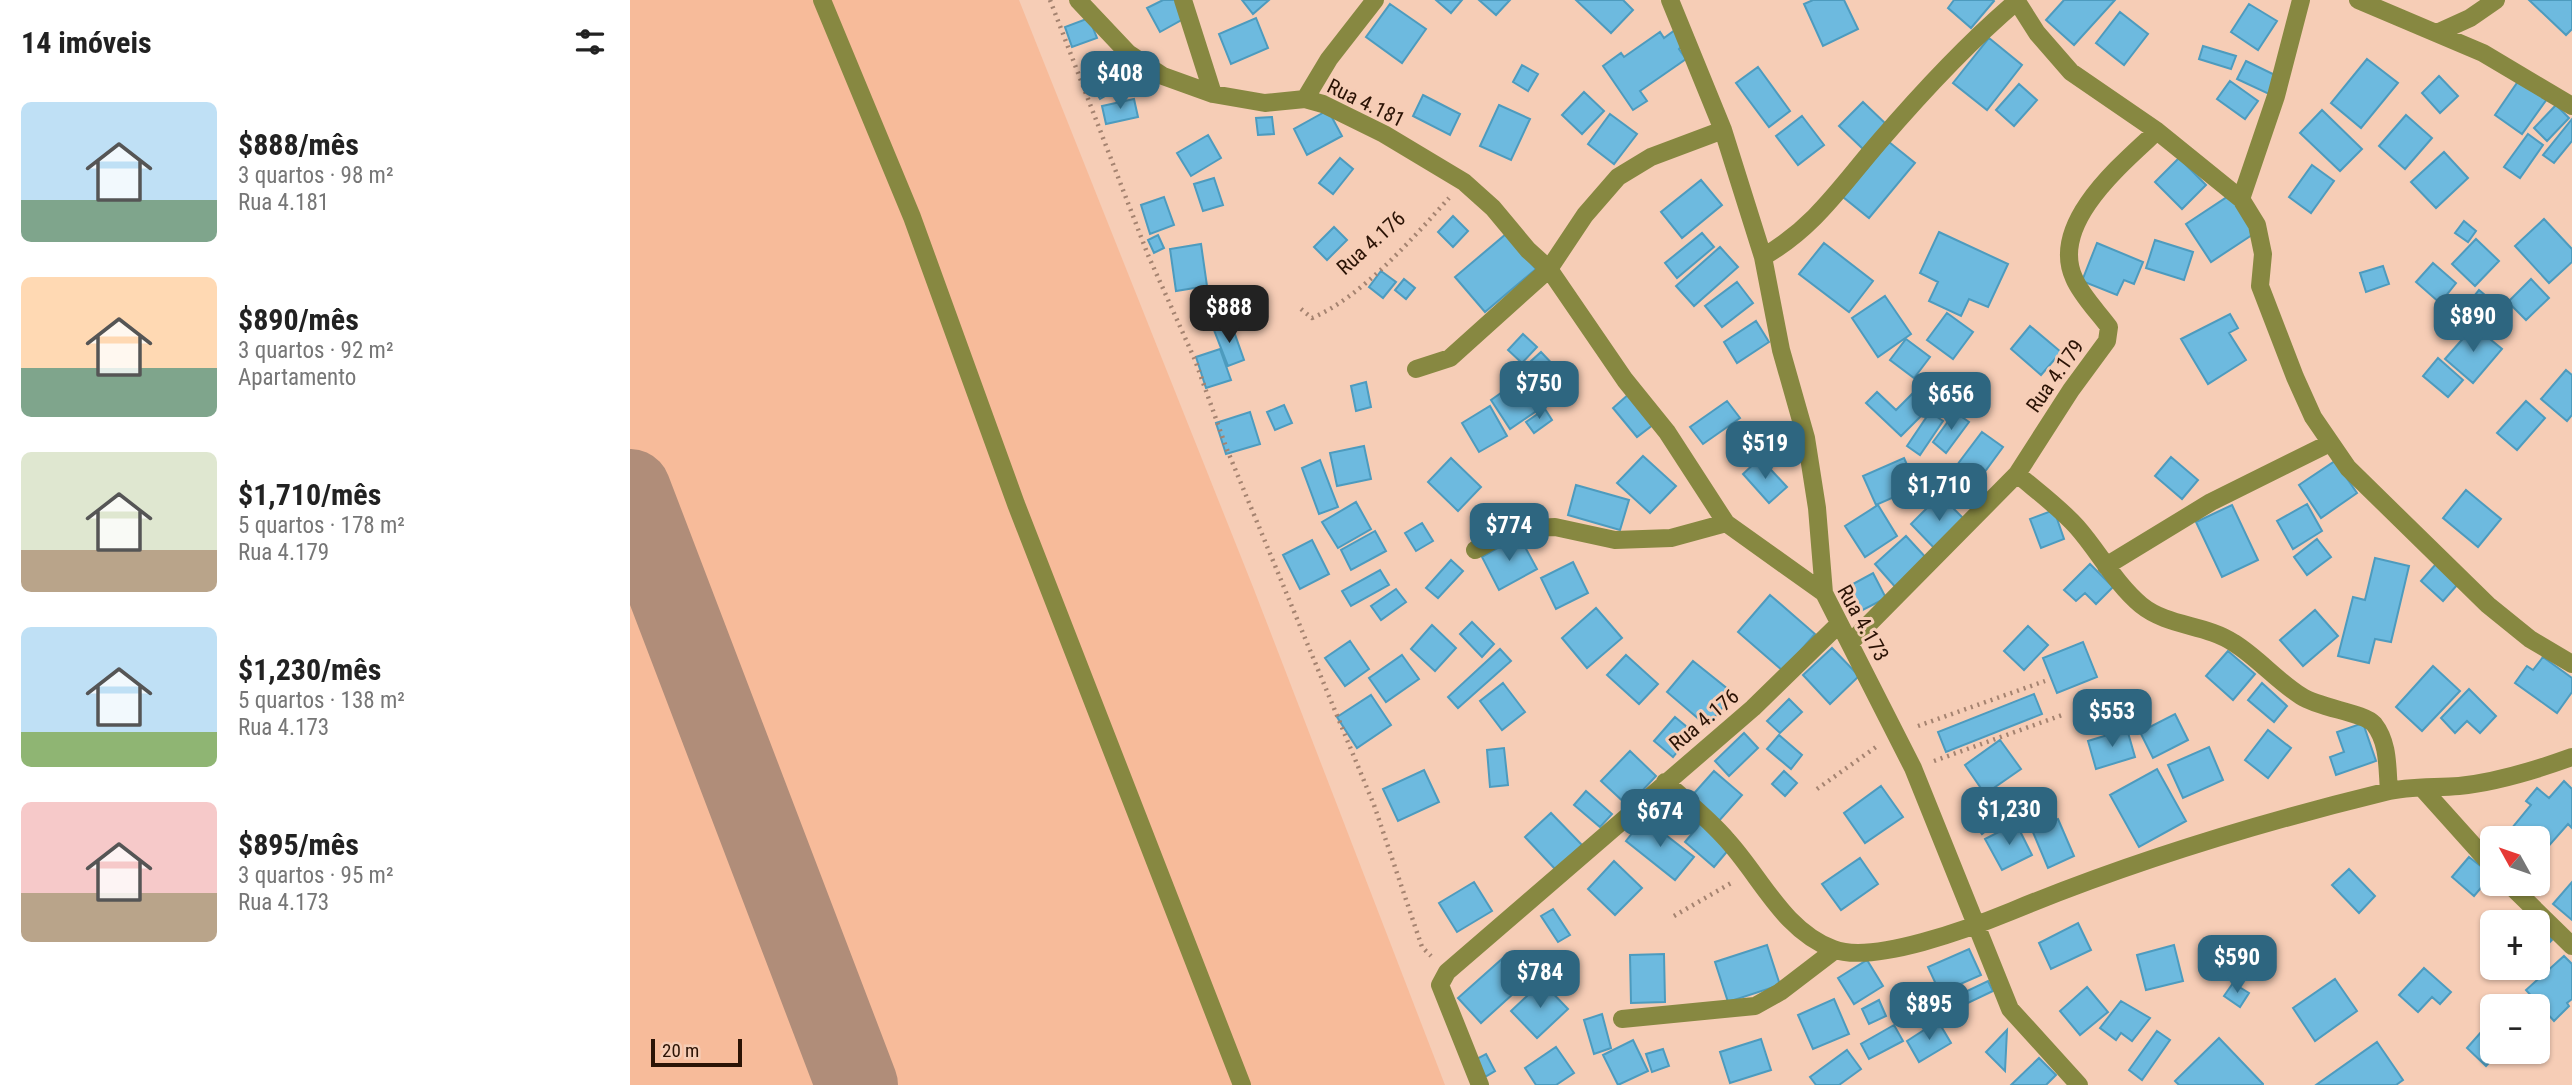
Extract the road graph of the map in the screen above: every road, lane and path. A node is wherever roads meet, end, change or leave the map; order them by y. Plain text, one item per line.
1 (822, 0) edge
2 (1050, 0) edge
3 (1078, 0) edge
4 (1183, 0) edge
5 (1375, 0) edge
6 (1670, 0) edge
7 (2301, 0) edge
8 (2358, 0) edge
9 (2496, 0) edge
10 (2016, 1) edge
11 (2437, 33) junction
12 (1213, 94) junction
13 (1306, 99) junction
14 (2572, 106) edge
15 (1723, 130) junction
16 (2157, 131) junction
17 (1464, 182) junction
18 (2241, 199) junction
19 (1763, 257) junction
20 (1549, 269) junction
21 (1301, 309) dead end
22 (1416, 369) dead end
23 (2330, 443) junction
24 (2017, 474) junction
25 (1726, 523) junction
26 (1475, 550) dead end
27 (2106, 566) junction
28 (1824, 593) junction
29 (1838, 625) junction
30 (1850, 643) junction
31 (2572, 664) edge
32 (2045, 681) dead end
33 (2065, 714) dead end
34 (1895, 733) junction
35 (2572, 757) edge
36 (1913, 768) junction
37 (1665, 782) junction
38 (2423, 788) junction
39 (1817, 789) dead end
40 (2389, 791) junction
41 (2480, 852) edge
42 (1752, 871) junction
43 (2521, 896) edge
44 (1674, 916) dead end
45 (1976, 926) junction
46 (2572, 946) edge
47 (1835, 950) junction
48 (1443, 978) junction
49 (1622, 1019) dead end
50 (1242, 1085) edge
51 (1480, 1085) edge
52 (2079, 1085) edge

1 - 50 street
2 - 48 path
3 - 12 street, Rua 4.181
4 - 12 street
5 - 13 street
6 - 15 street
7 - 18 street
8 - 11 street
9 - 11 street
10 - 16 street
10 - 19 street
11 - 14 street
12 - 13 street, Rua 4.181
13 - 17 street, Rua 4.181
15 - 19 street
15 - 20 street
16 - 18 street
16 - 24 street, Rua 4.179
17 - 20 street, Rua 4.173
17 - 21 path, Rua 4.176
18 - 23 street
19 - 28 street
20 - 22 street
20 - 25 street, Rua 4.173
23 - 27 street
23 - 31 street
24 - 27 street
24 - 30 street, Rua 4.179
25 - 26 street
25 - 28 street, Rua 4.173
27 - 40 street
28 - 29 street, Rua 4.173
29 - 30 street, Rua 4.173
29 - 37 street, Rua 4.176
30 - 34 street, Rua 4.173
32 - 34 path
33 - 36 path
34 - 36 street, Rua 4.173
34 - 39 path
35 - 38 street
36 - 45 street, Rua 4.173
37 - 42 street
37 - 48 street, Rua 4.176
38 - 40 street
38 - 41 street
40 - 45 street
42 - 44 path
42 - 47 street
43 - 46 street
45 - 47 street
45 - 52 street, Rua 4.173
47 - 49 street
48 - 51 street

